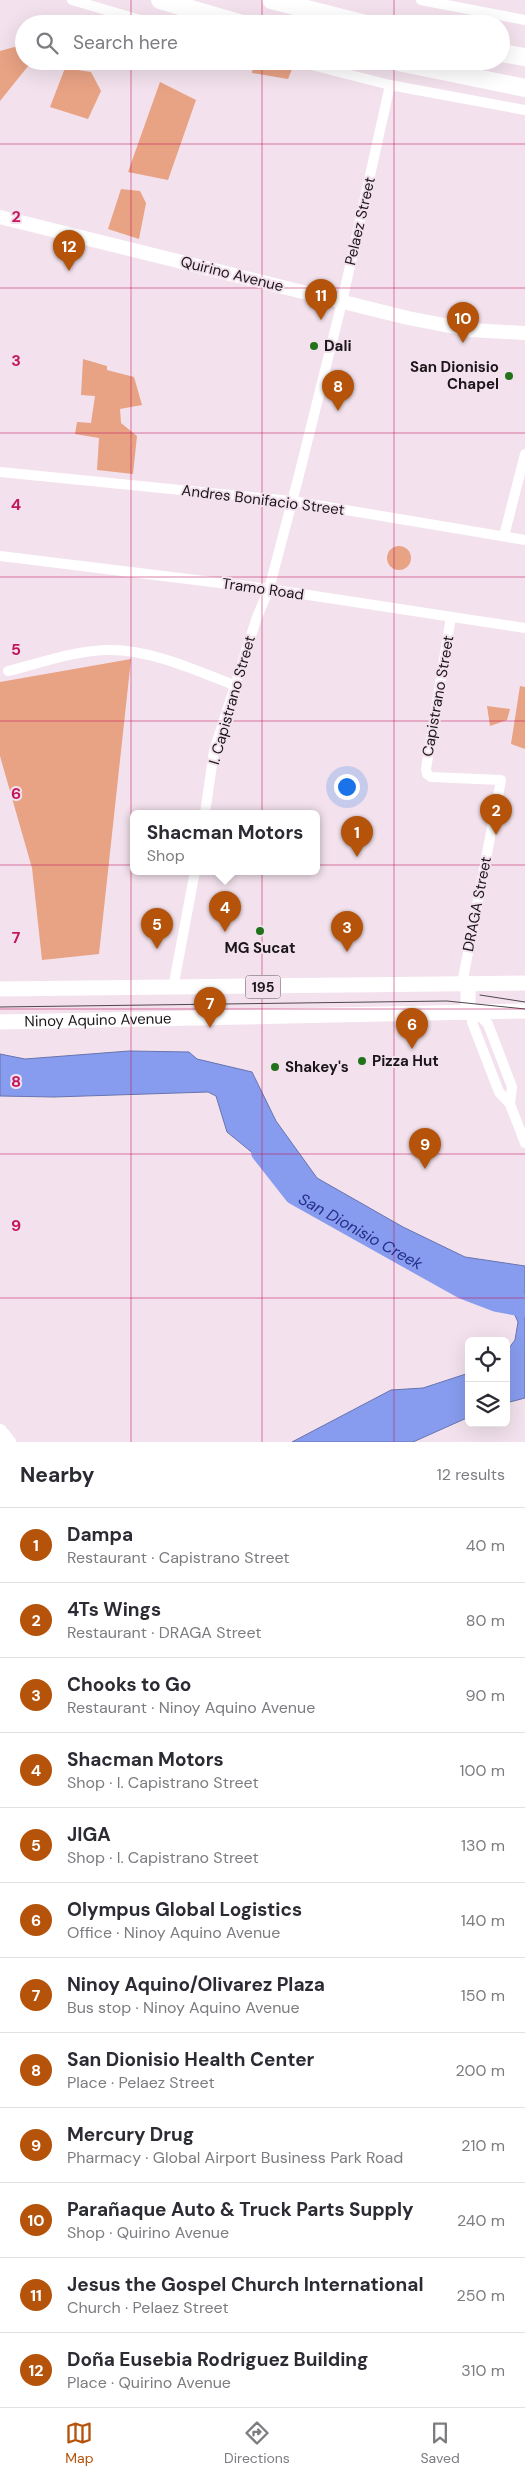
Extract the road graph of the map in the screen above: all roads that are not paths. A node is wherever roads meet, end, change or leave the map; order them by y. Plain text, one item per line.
1 (72, 0) edge
2 (160, 0) edge
3 (271, 0) edge
4 (421, 0) edge
5 (122, 15) edge
6 (211, 15) edge
7 (330, 15) edge
8 (499, 15) edge
9 (510, 17) edge
10 (525, 20) edge
11 (510, 54) edge
12 (525, 57) edge
13 (333, 70) edge
14 (438, 70) edge
15 (390, 84) junction
16 (525, 88) edge
17 (525, 110) edge
18 (0, 217) edge
19 (342, 302) junction
20 (525, 333) edge
21 (525, 454) edge
22 (0, 472) edge
23 (292, 501) junction
24 (504, 536) junction
25 (525, 540) edge
26 (0, 556) edge
27 (269, 589) junction
28 (451, 617) junction
29 (525, 628) edge
30 (8, 671) dead end
31 (234, 685) junction
32 (427, 774) joint
33 (205, 810) edge
34 (194, 875) edge
35 (525, 982) edge
36 (465, 984) junction
37 (173, 988) junction
38 (0, 989) edge
39 (525, 1011) edge
40 (472, 1013) junction
41 (0, 1022) edge
42 (525, 1143) edge
43 (0, 1431) edge
44 (9, 1442) edge

1 - 5 street
2 - 6 highway
3 - 7 highway
4 - 8 street
9 - 10 street
11 - 12 highway
13 - 15 street
14 - 16 highway
15 - 17 street
15 - 19 street, Pelaez Street
18 - 19 main road, Quirino Avenue
19 - 20 main road, Quirino Avenue
19 - 23 street, Pelaez Street
21 - 24 street
22 - 23 street, Andres Bonifacio Street
23 - 24 street, Andres Bonifacio Street
23 - 27 street, Pelaez Street
24 - 25 street, Andres Bonifacio Street
26 - 27 street, Tramo Road
27 - 28 street, Tramo Road
27 - 31 street, I. Capistrano Street
28 - 29 street, Tramo Road
28 - 32 street, Capistrano Street
30 - 31 street
31 - 33 street, I. Capistrano Street
32 - 36 street, DRAGA Street
34 - 37 street
35 - 36 main road, 195
36 - 37 main road, 195
36 - 40 main road
37 - 38 main road, 195
39 - 40 main road, Ninoy Aquino Avenue / 195
40 - 41 main road, Ninoy Aquino Avenue / 195
40 - 42 street
43 - 44 main road

